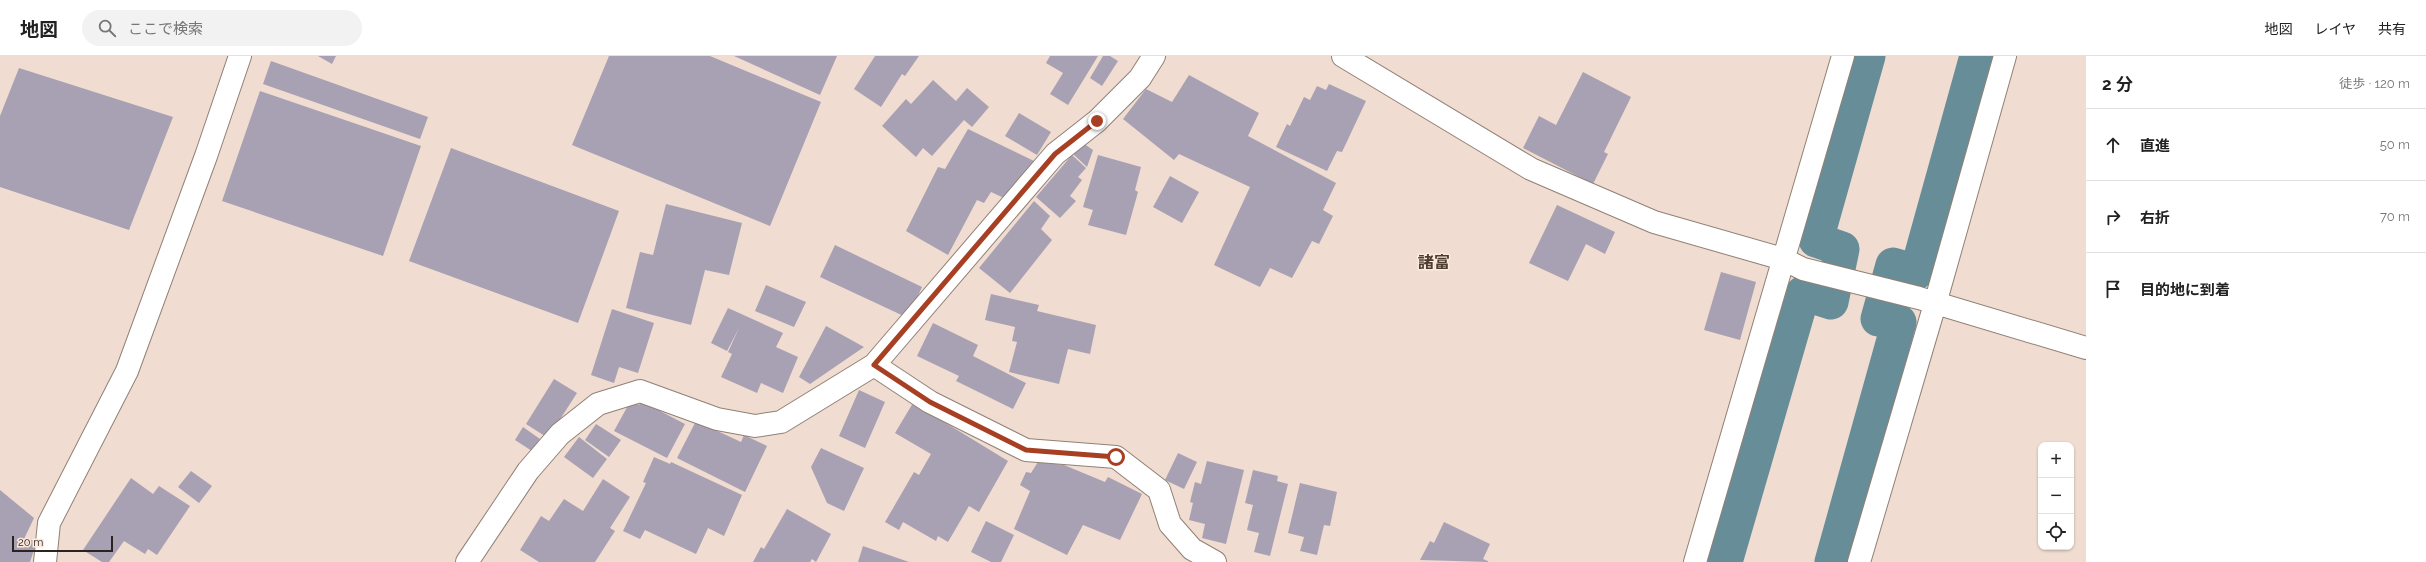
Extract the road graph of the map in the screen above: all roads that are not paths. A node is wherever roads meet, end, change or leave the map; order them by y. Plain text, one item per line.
1 (240, 56) edge
2 (1154, 56) edge
3 (1343, 56) edge
4 (1843, 56) edge
5 (2004, 56) edge
6 (1783, 259) junction
7 (1927, 301) junction
8 (2086, 348) edge
9 (874, 365) junction
10 (44, 562) edge
11 (466, 562) edge
12 (1215, 562) edge
13 (1695, 562) edge
14 (1859, 562) edge

1 - 10 street
2 - 9 street
3 - 6 street
4 - 6 street
5 - 7 street
6 - 7 street
6 - 13 street
7 - 8 street
7 - 14 street
9 - 11 street
9 - 12 street

